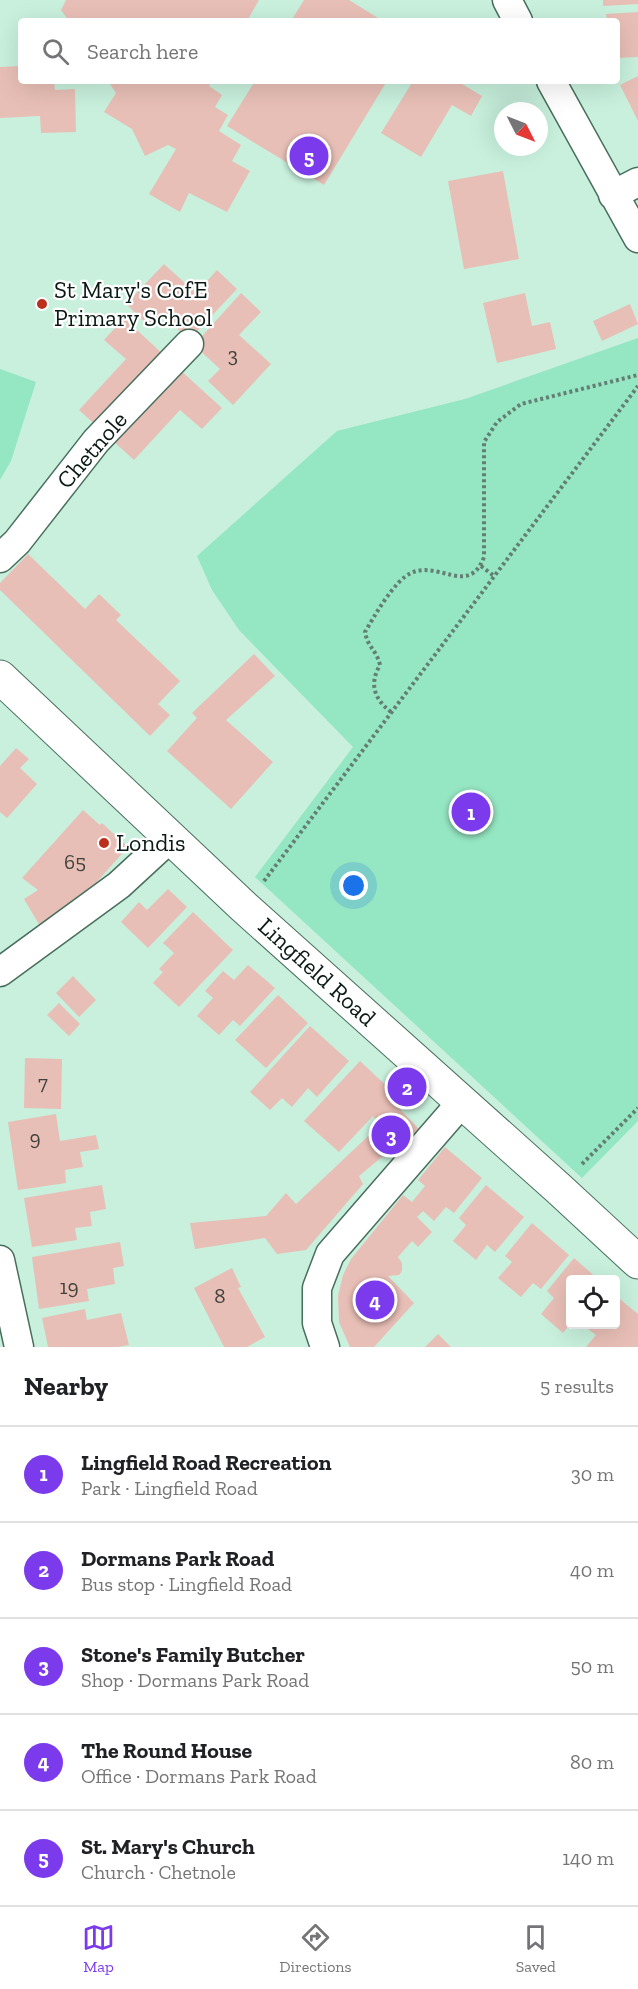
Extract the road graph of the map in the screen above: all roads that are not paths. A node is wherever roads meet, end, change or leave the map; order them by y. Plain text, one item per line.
1 (507, 0) edge
2 (516, 18) edge
3 (553, 84) edge
4 (626, 188) edge
5 (638, 238) edge
6 (189, 344) dead end
7 (0, 558) edge
8 (0, 677) edge
9 (170, 838) junction
10 (0, 972) edge
11 (462, 1102) junction
12 (0, 1260) edge
13 (638, 1262) edge
14 (19, 1347) edge
15 (325, 1347) edge

1 - 2 street
3 - 4 street
4 - 5 street
6 - 7 street, Chetnole
8 - 9 street, Lingfield Road
9 - 10 street
9 - 11 street, Lingfield Road
11 - 13 street, Lingfield Road
11 - 15 street
12 - 14 street

